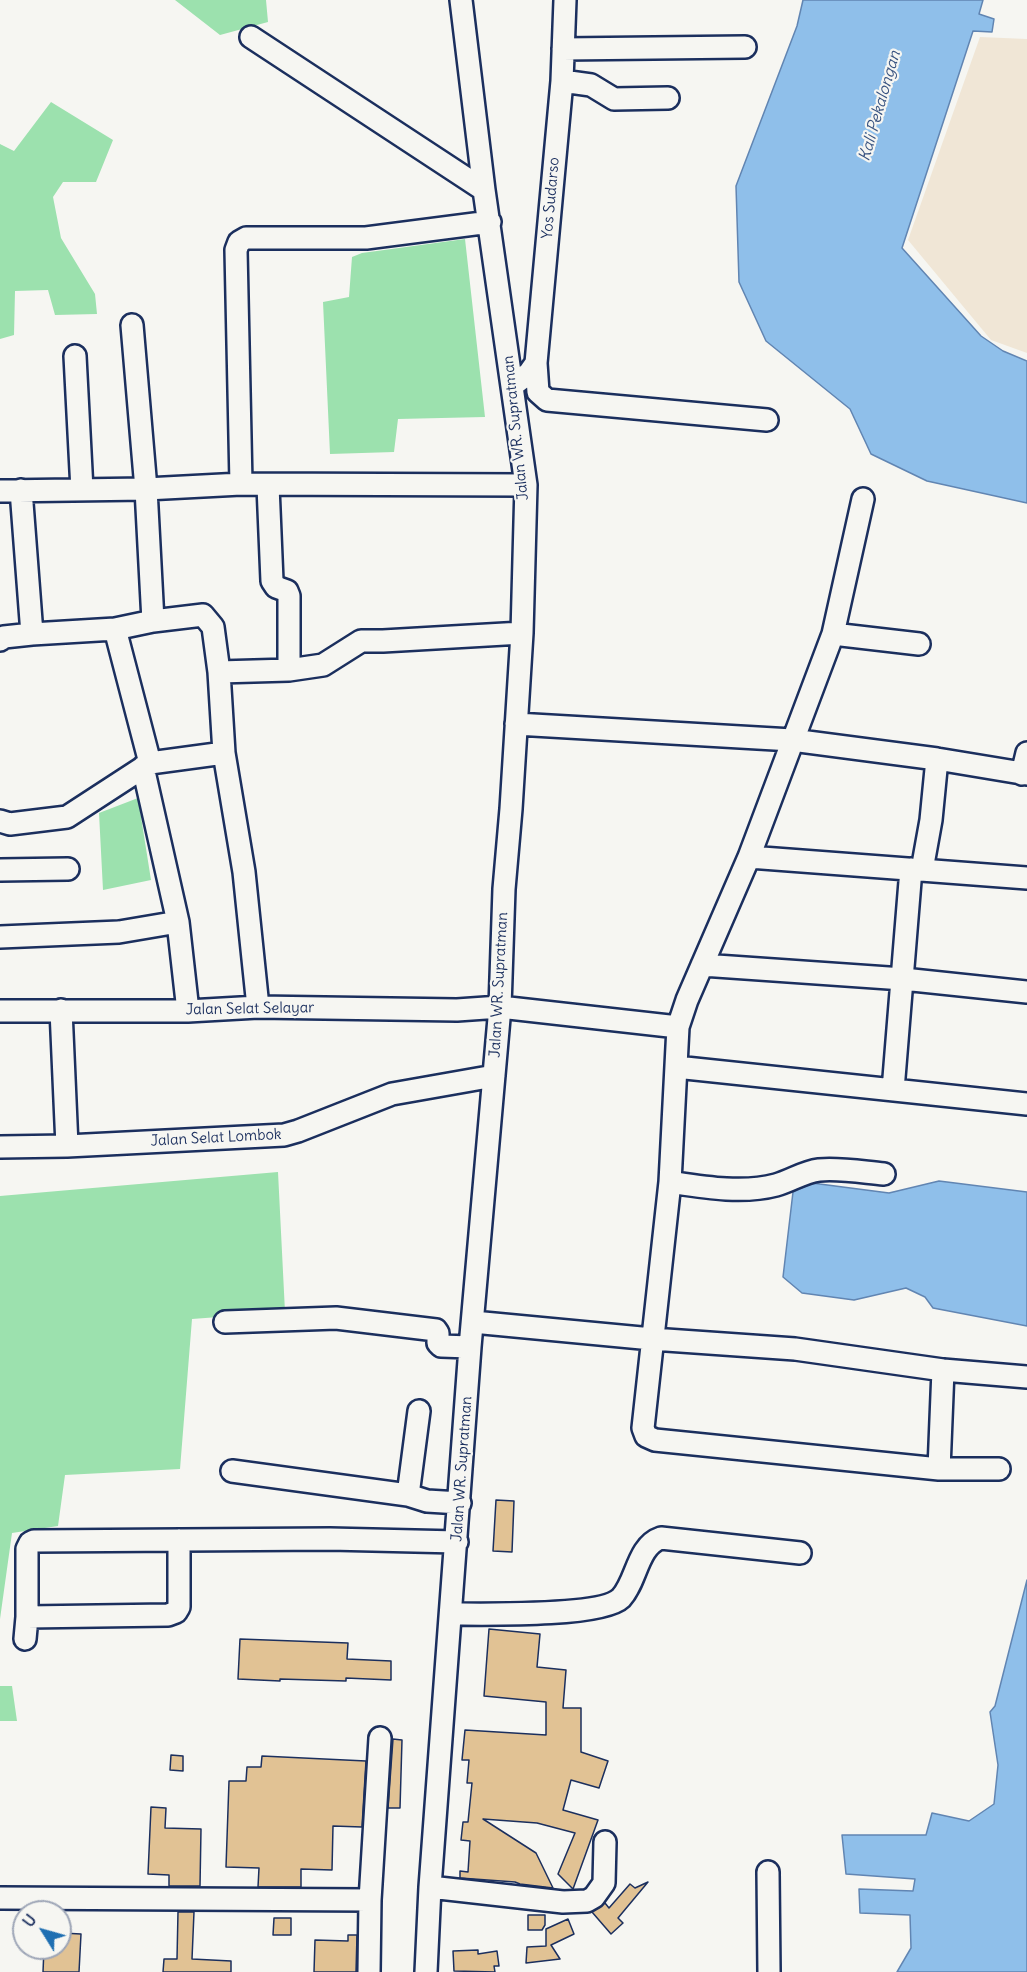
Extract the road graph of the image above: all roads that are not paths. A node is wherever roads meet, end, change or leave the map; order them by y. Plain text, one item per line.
1 (461, 0) edge
2 (565, 0) edge
3 (251, 37) dead end
4 (745, 47) dead end
5 (564, 49) junction
6 (562, 81) junction
7 (668, 98) dead end
8 (484, 190) junction
9 (490, 222) junction
10 (132, 325) dead end
11 (75, 356) dead end
12 (536, 363) junction
13 (512, 386) junction
14 (767, 420) dead end
15 (241, 484) junction
16 (526, 484) junction
17 (267, 486) junction
18 (146, 489) junction
19 (10, 490) edge
20 (82, 490) junction
21 (863, 499) dead end
22 (153, 621) junction
23 (115, 629) junction
24 (522, 633) junction
25 (32, 634) junction
26 (833, 634) junction
27 (0, 639) edge
28 (919, 644) dead end
29 (290, 670) junction
30 (219, 672) junction
31 (516, 724) junction
32 (792, 740) junction
33 (224, 753) junction
34 (937, 759) junction
35 (147, 765) junction
36 (1026, 767) edge
37 (0, 821) edge
38 (749, 857) junction
39 (68, 869) dead end
40 (0, 870) edge
41 (917, 870) junction
42 (1027, 878) edge
43 (178, 922) junction
44 (0, 937) edge
45 (702, 965) junction
46 (903, 980) junction
47 (1027, 992) edge
48 (258, 1007) junction
49 (494, 1008) junction
50 (61, 1010) junction
51 (0, 1011) edge
52 (188, 1011) junction
53 (678, 1027) junction
54 (676, 1066) junction
55 (494, 1076) junction
56 (893, 1090) junction
57 (1027, 1104) edge
58 (68, 1146) junction
59 (0, 1147) edge
60 (884, 1174) dead end
61 (670, 1182) junction
62 (225, 1322) dead end
63 (473, 1322) junction
64 (652, 1339) junction
65 (455, 1347) junction
66 (943, 1370) junction
67 (1027, 1377) edge
68 (419, 1411) dead end
69 (939, 1469) junction
70 (999, 1469) dead end
71 (232, 1471) dead end
72 (435, 1501) junction
73 (179, 1540) junction
74 (442, 1542) junction
75 (800, 1553) dead end
76 (451, 1614) junction
77 (27, 1617) junction
78 (25, 1639) dead end
79 (380, 1738) dead end
80 (605, 1842) dead end
81 (768, 1872) dead end
82 (430, 1887) junction
83 (0, 1898) edge
84 (370, 1900) junction
85 (369, 1972) edge
86 (426, 1972) edge
87 (769, 1972) edge

1 - 8 street, Jalan WR. Supratman
2 - 5 street, Yos Sudarso
3 - 8 street
4 - 5 street
5 - 6 street, Yos Sudarso
6 - 7 street
6 - 12 street, Yos Sudarso
8 - 9 street, Jalan WR. Supratman
9 - 13 street, Jalan WR. Supratman
9 - 15 street
10 - 18 street
11 - 20 street
12 - 13 street
12 - 14 street, Yos Sudarso
13 - 16 street, Jalan WR. Supratman
15 - 17 street
15 - 18 street
16 - 17 street
16 - 24 street, Jalan WR. Supratman
17 - 29 street
18 - 20 street
18 - 22 street
19 - 20 street
19 - 25 street
21 - 26 street
22 - 23 street
22 - 30 street
23 - 25 street
23 - 35 street
24 - 29 street
24 - 31 street, Jalan WR. Supratman
25 - 27 street
26 - 28 street
26 - 32 street
29 - 30 street
30 - 33 street
31 - 32 street
31 - 49 street, Jalan WR. Supratman
32 - 34 street
32 - 38 street
33 - 35 street
33 - 48 street
34 - 36 street
34 - 41 street
35 - 37 street
35 - 43 street
38 - 41 street
38 - 45 street
39 - 40 street
41 - 42 street
41 - 46 street
43 - 44 street
43 - 52 street
45 - 46 street
45 - 53 street
46 - 47 street
46 - 56 street
48 - 49 street, Jalan Selat Selayar
48 - 52 street, Jalan Selat Selayar
49 - 53 street, Jalan Selat Selayar
49 - 55 street, Jalan WR. Supratman
50 - 51 street, Jalan Selat Selayar
50 - 52 street, Jalan Selat Selayar
50 - 58 street
53 - 54 street
54 - 56 street
54 - 61 street
55 - 58 street, Jalan Selat Lombok
55 - 63 street, Jalan WR. Supratman
56 - 57 street
58 - 59 street, Jalan Selat Lombok
60 - 61 street
61 - 64 street
62 - 65 street
63 - 64 street
63 - 65 street, Jalan WR. Supratman
64 - 66 street
64 - 69 street
65 - 72 street, Jalan WR. Supratman
66 - 67 street
66 - 69 street
68 - 72 street
69 - 70 street
71 - 72 street
72 - 74 street, Jalan WR. Supratman
73 - 74 street
73 - 77 street
73 - 77 street
74 - 76 street, Jalan WR. Supratman
75 - 76 street
76 - 82 street, Jalan WR. Supratman
77 - 78 street
79 - 84 street
80 - 82 street
81 - 87 street
82 - 86 street, Jalan WR. Supratman
83 - 84 street
84 - 85 street

